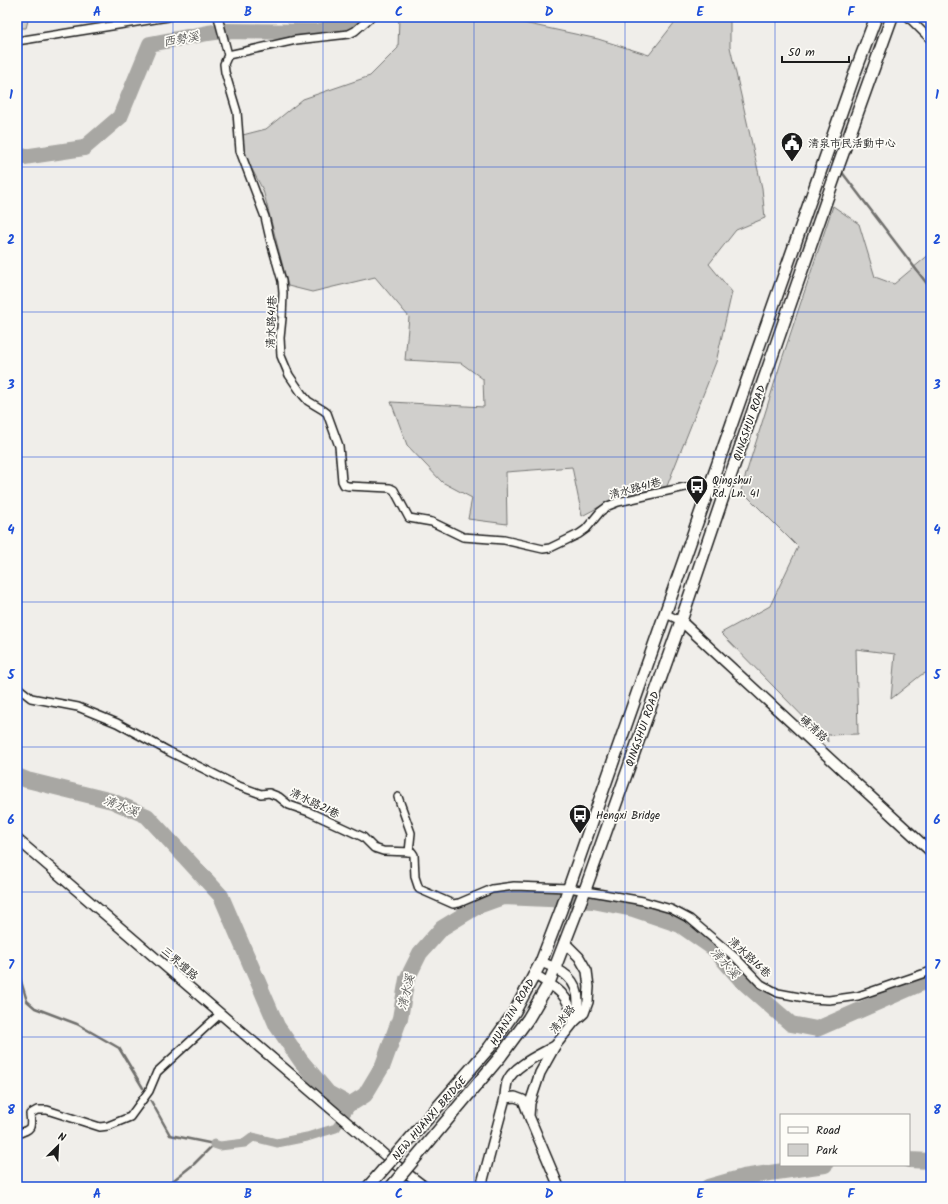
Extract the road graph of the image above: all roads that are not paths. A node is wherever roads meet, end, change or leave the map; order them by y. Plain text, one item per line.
1 (168, 17) edge
2 (218, 17) edge
3 (371, 17) edge
4 (876, 17) edge
5 (892, 17) edge
6 (908, 17) edge
7 (931, 40) edge
8 (17, 41) edge
9 (228, 55) junction
10 (710, 490) junction
11 (723, 497) junction
12 (666, 614) junction
13 (681, 621) junction
14 (17, 687) edge
15 (398, 798) dead end
16 (17, 839) edge
17 (409, 852) junction
18 (931, 852) edge
19 (569, 890) junction
20 (584, 894) junction
21 (565, 943) junction
22 (541, 962) junction
23 (555, 967) junction
24 (931, 971) edge
25 (534, 975) junction
26 (549, 983) junction
27 (220, 1014) junction
28 (574, 1022) junction
29 (555, 1046) junction
30 (489, 1048) joint
31 (500, 1057) joint
32 (504, 1098) junction
33 (529, 1116) junction
34 (17, 1134) edge
35 (558, 1184) edge
36 (368, 1187) edge
37 (391, 1187) edge
38 (425, 1187) edge
39 (481, 1187) edge

1 - 8 street
2 - 9 street, 清水路41巷
3 - 9 street
4 - 10 main road, QINGSHUI ROAD
5 - 11 main road, QINGSHUI ROAD
6 - 7 street
9 - 10 street, 清水路41巷
10 - 11 street, 清水路41巷
10 - 12 main road, QINGSHUI ROAD
11 - 13 main road, QINGSHUI ROAD
12 - 13 street
12 - 19 main road, QINGSHUI ROAD
13 - 18 street, 磺清路
13 - 20 main road, QINGSHUI ROAD
14 - 17 street, 清水路21巷
15 - 17 street
16 - 27 street, 三界壇路
17 - 19 street
19 - 20 street
19 - 22 main road, QINGSHUI ROAD
20 - 21 main road, QINGSHUI ROAD
20 - 24 street, 清水路16巷
21 - 23 main road
21 - 28 street, 清水路
22 - 23 street
22 - 25 main road
23 - 26 main road
23 - 28 street
25 - 26 street
25 - 30 main road, HUANJIN ROAD
26 - 28 street
26 - 31 main road, HUANJIN ROAD
27 - 34 street
27 - 38 street, 三界壇路
28 - 29 street, 清水路
29 - 32 street, 清水路
29 - 33 street, 清水路
30 - 36 main road, NEW HUANXI BRIDGE, bridge
31 - 37 main road, NEW HUANXI BRIDGE, bridge
32 - 33 street
32 - 39 street, 清水路
33 - 35 street

